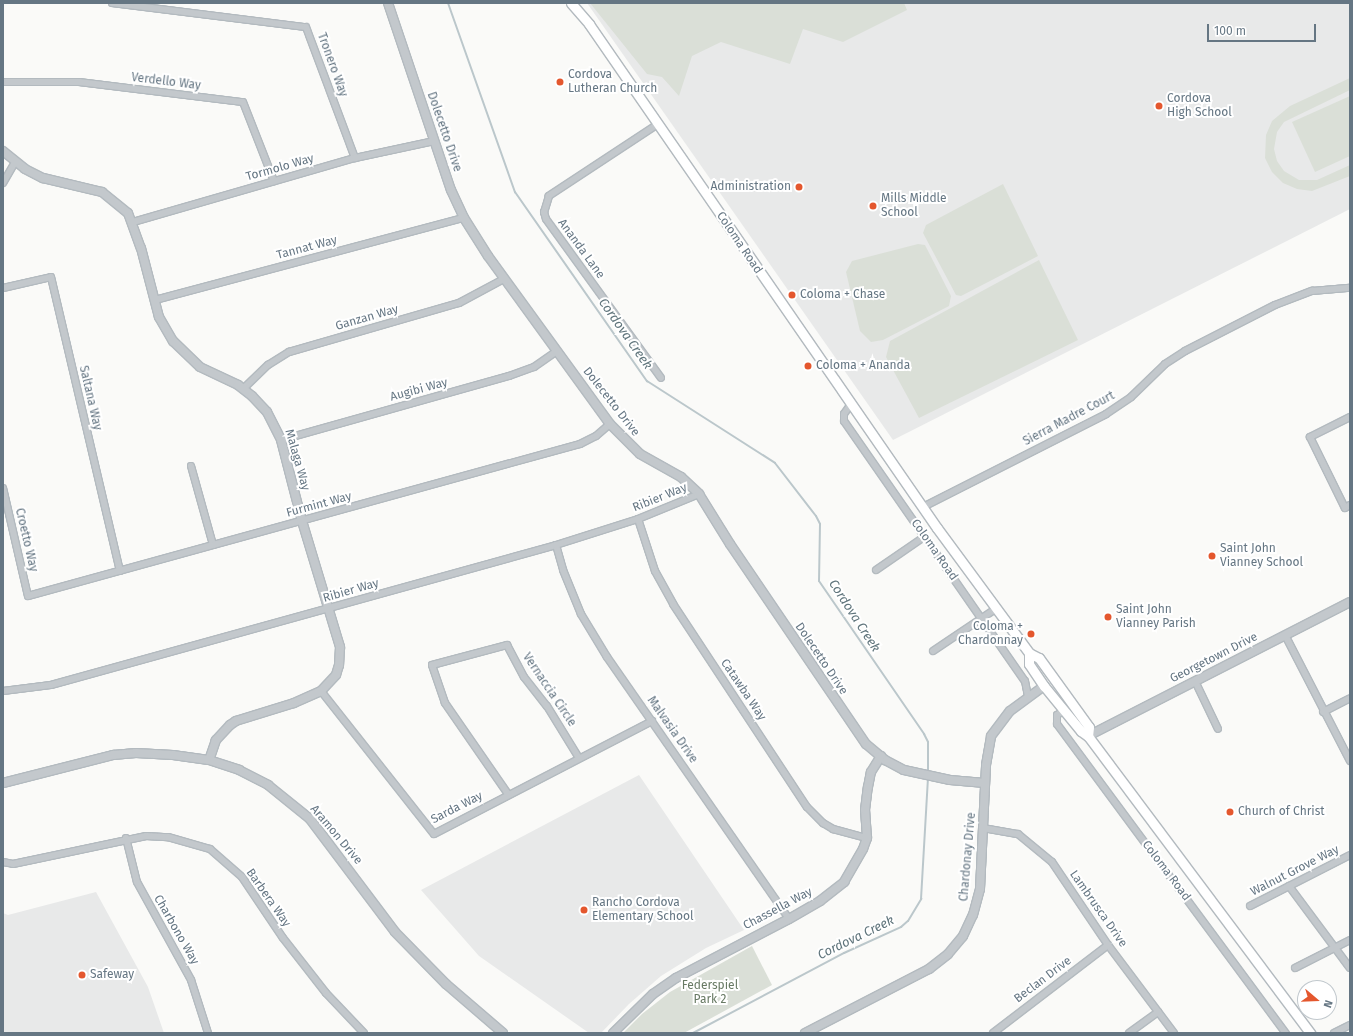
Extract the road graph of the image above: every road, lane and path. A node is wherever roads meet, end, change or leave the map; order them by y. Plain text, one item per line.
1 (112, 3) edge
2 (388, 3) edge
3 (571, 3) edge
4 (3, 82) edge
5 (658, 124) junction
6 (434, 141) junction
7 (3, 151) edge
8 (355, 158) junction
9 (15, 162) junction
10 (274, 181) junction
11 (3, 183) edge
12 (464, 218) junction
13 (133, 222) junction
14 (504, 279) junction
15 (3, 288) edge
16 (1350, 288) edge
17 (155, 300) junction
18 (557, 351) junction
19 (661, 378) dead end
20 (243, 389) junction
21 (851, 404) junction
22 (1350, 417) edge
23 (610, 424) junction
24 (281, 440) junction
25 (191, 466) dead end
26 (3, 488) edge
27 (699, 494) junction
28 (1350, 505) edge
29 (923, 507) junction
30 (638, 519) junction
31 (302, 521) junction
32 (924, 537) junction
33 (214, 545) junction
34 (556, 545) junction
35 (876, 570) dead end
36 (120, 571) junction
37 (28, 596) joint
38 (1350, 602) edge
39 (329, 608) junction
40 (997, 608) junction
41 (982, 618) junction
42 (1284, 635) junction
43 (933, 652) dead end
44 (1029, 653) junction
45 (1041, 661) junction
46 (1194, 681) junction
47 (1044, 686) junction
48 (3, 691) edge
49 (321, 691) junction
50 (1028, 697) junction
51 (1350, 698) edge
52 (1064, 710) junction
53 (1323, 712) junction
54 (652, 721) junction
55 (1218, 729) dead end
56 (1088, 736) junction
57 (881, 756) junction
58 (579, 758) junction
59 (209, 760) junction
60 (1350, 761) edge
61 (3, 783) edge
62 (985, 783) junction
63 (508, 794) junction
64 (983, 828) junction
65 (126, 838) junction
66 (866, 838) junction
67 (1350, 855) edge
68 (3, 862) edge
69 (1289, 886) junction
70 (1250, 906) dead end
71 (790, 919) junction
72 (1350, 940) edge
73 (1108, 945) junction
74 (1335, 948) junction
75 (1295, 968) dead end
76 (1350, 968) edge
77 (1158, 1012) junction
78 (1350, 1025) edge
79 (208, 1033) edge
80 (364, 1033) edge
81 (503, 1033) edge
82 (613, 1033) edge
83 (805, 1033) edge
84 (993, 1033) edge
85 (1129, 1033) edge
86 (1174, 1033) edge
87 (1286, 1033) edge
88 (1310, 1033) edge
89 (1334, 1033) edge

1 - 8 street, Tronero Way
2 - 6 street, Dolecetto Drive
3 - 5 main road, Coloma Road
4 - 10 street, Verdello Way
5 - 19 street, Ananda Lane
5 - 21 main road, Coloma Road
6 - 8 street, Tormolo Way
6 - 12 street, Dolecetto Drive
7 - 9 street, Malaga Way
8 - 10 street, Tormolo Way
9 - 11 street
9 - 13 street, Malaga Way
10 - 13 street, Tormolo Way
12 - 14 street, Dolecetto Drive
12 - 17 street, Tannat Way
13 - 17 street, Malaga Way
14 - 18 street, Dolecetto Drive
14 - 20 street, Ganzan Way
15 - 36 street, Saltana Way
16 - 29 street, Sierra Madre Court
17 - 20 street, Malaga Way
18 - 23 street, Dolecetto Drive
18 - 24 street, Augibi Way
20 - 24 street, Malaga Way
21 - 29 main road, Coloma Road
21 - 32 street, Coloma Road
22 - 28 street
23 - 27 street, Dolecetto Drive
23 - 31 street, Furmint Way
24 - 31 street, Malaga Way
25 - 33 street
26 - 37 street, Croetto Way
27 - 30 street, Ribier Way
27 - 57 street, Dolecetto Drive
29 - 40 main road, Coloma Road
30 - 34 street, Ribier Way
30 - 66 street, Catawba Way
31 - 33 street, Furmint Way
31 - 39 street, Malaga Way
32 - 35 street
32 - 41 street, Coloma Road
33 - 36 street, Furmint Way
34 - 39 street, Ribier Way
34 - 54 street, Malvasia Drive
36 - 37 street, Furmint Way
38 - 42 street, Georgetown Drive
39 - 48 street, Ribier Way
39 - 49 street, Malaga Way
40 - 41 street
40 - 44 main road, Coloma Road
41 - 43 street
41 - 50 street, Coloma Road
42 - 46 street, Georgetown Drive
42 - 53 street
44 - 45 main road, Coloma Road
44 - 47 main road, Coloma Road
45 - 47 main road
45 - 56 main road, Coloma Road
46 - 55 street
46 - 56 street, Georgetown Drive
47 - 50 street, Chardonay Drive
47 - 52 main road, Coloma Road
49 - 59 street, Malaga Way
49 - 63 street, Sarda Way
50 - 62 street, Chardonay Drive
51 - 53 street
52 - 56 main road, Coloma Road
52 - 87 street, Coloma Road
53 - 60 street
54 - 58 street, Sarda Way
54 - 71 street, Malvasia Drive
56 - 88 main road, Coloma Road
57 - 62 street, Dolecetto Drive
57 - 66 street, Chassella Way
58 - 63 street, Sarda Way
58 - 63 street, Vernaccia Circle
59 - 61 street, Aramon Drive
59 - 81 street, Aramon Drive
62 - 64 street, Chardonay Drive
64 - 73 street, Lambrusca Drive
64 - 83 street, Chardonay Drive
65 - 68 street, Barbera Way
65 - 79 street, Charbono Way
65 - 80 street, Barbera Way
66 - 71 street, Chassella Way
67 - 69 street, Walnut Grove Way
69 - 70 street, Walnut Grove Way
69 - 74 street
71 - 82 street, Chassella Way
72 - 74 street
73 - 77 street, Lambrusca Drive
73 - 84 street, Beclan Drive
74 - 75 street
74 - 76 street
77 - 85 street
77 - 86 street, Lambrusca Drive
78 - 89 street

